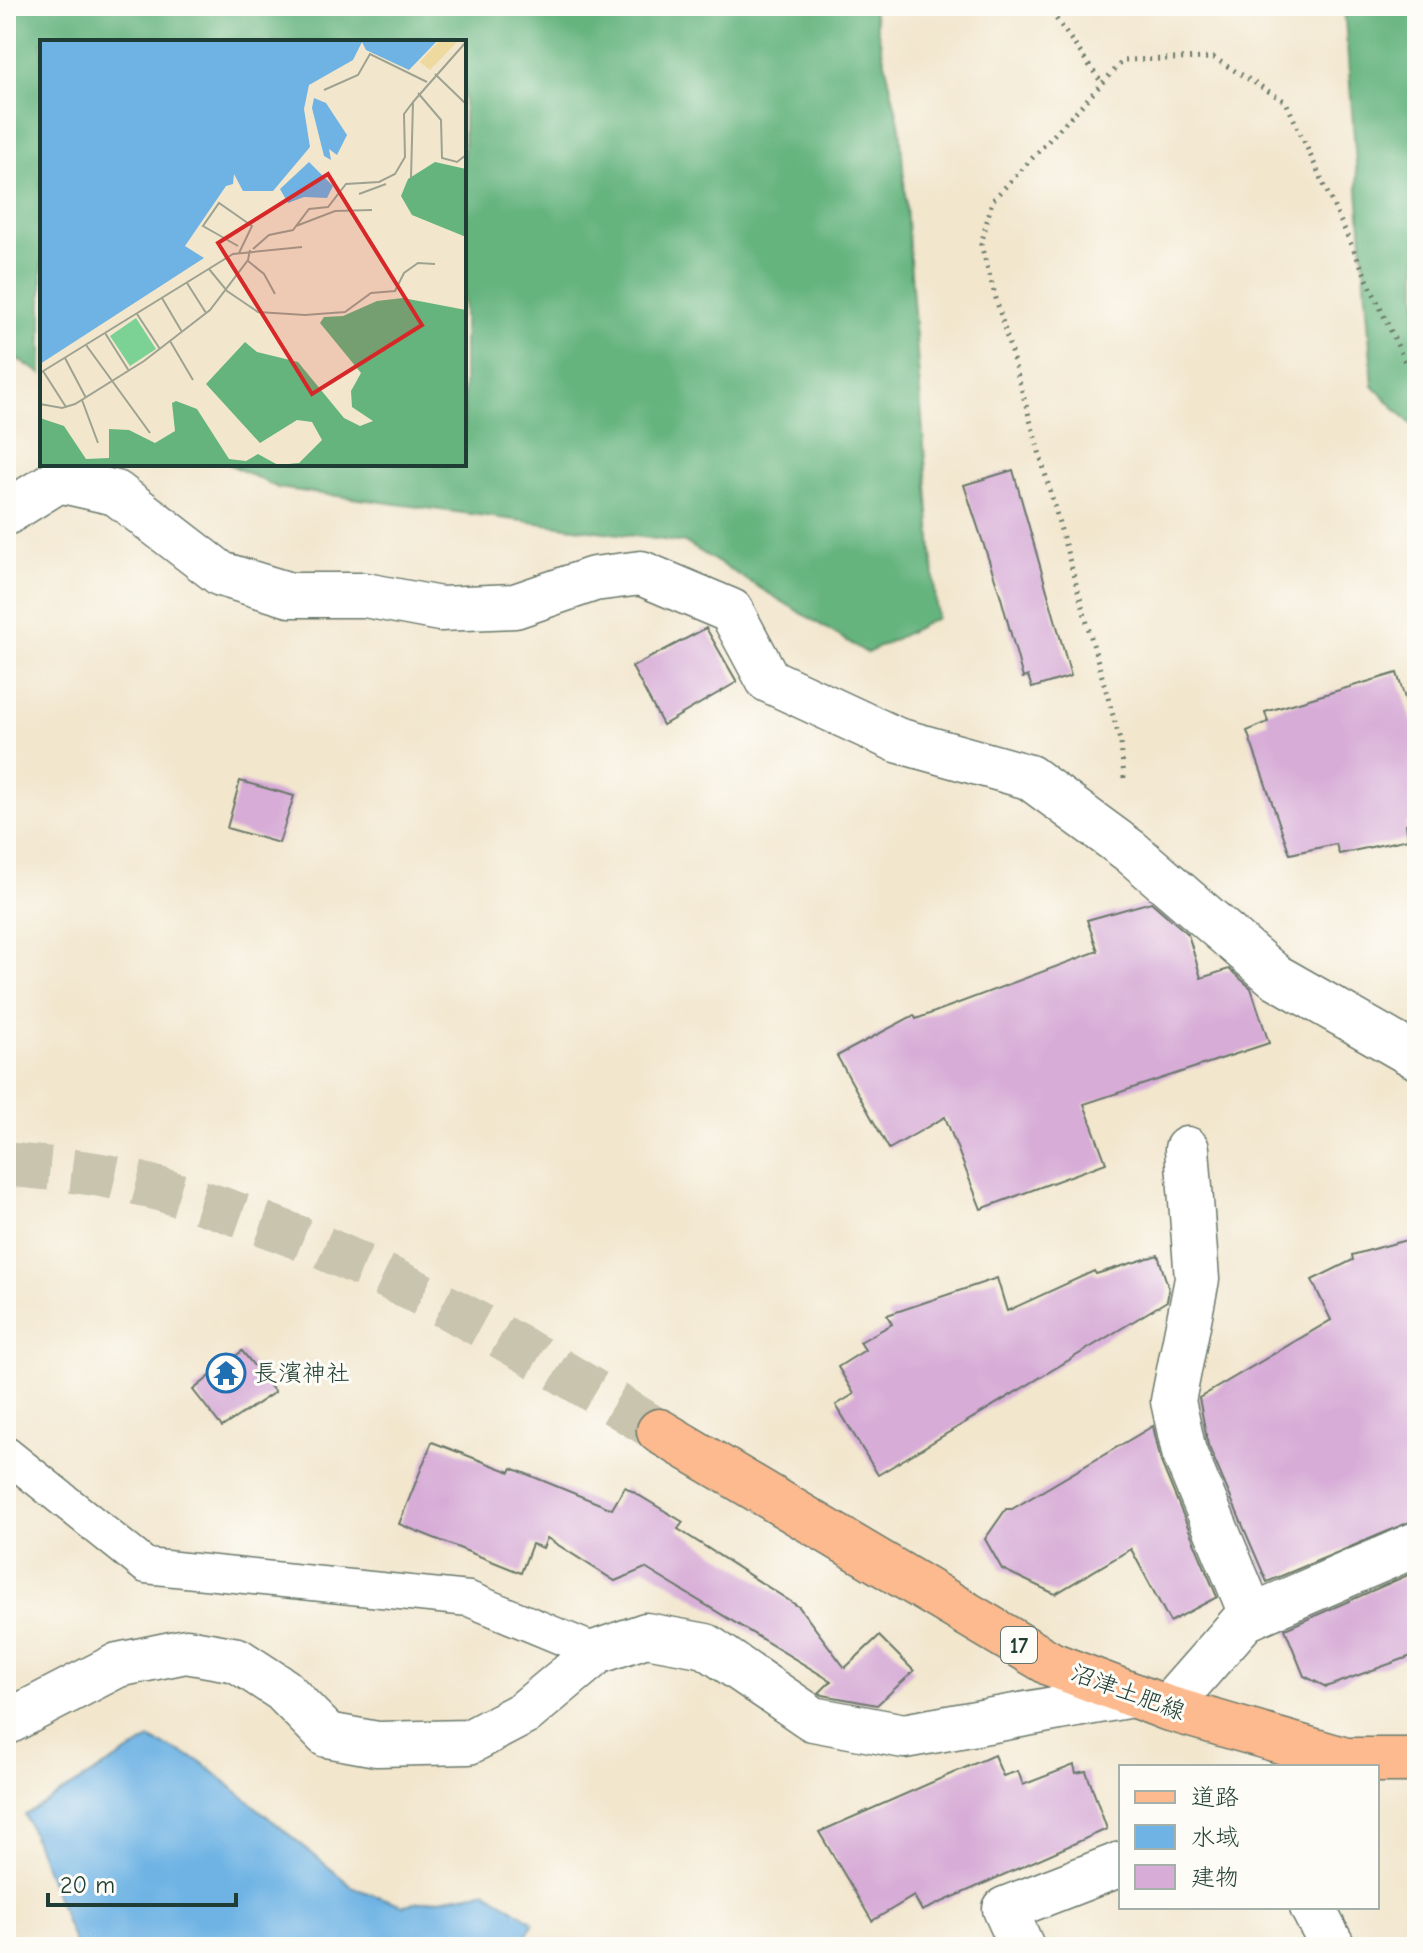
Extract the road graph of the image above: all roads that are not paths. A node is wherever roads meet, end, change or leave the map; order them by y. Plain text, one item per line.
1 (6, 513) edge
2 (1417, 1057) edge
3 (1187, 1149) dead end
4 (659, 1431) tunnel mouth
5 (6, 1454) edge
6 (1417, 1544) edge
7 (1252, 1616) junction
8 (597, 1652) junction
9 (1150, 1701) junction
10 (6, 1723) edge
11 (1284, 1755) edge
12 (1417, 1760) edge
13 (1119, 1865) edge
14 (1313, 1909) edge
15 (1022, 1947) edge
16 (1333, 1947) edge

1 - 2 street
3 - 7 street
4 - 9 main road, 沼津土肥線 / 17
5 - 8 lane
6 - 7 street
7 - 9 street
8 - 9 street
8 - 10 street
9 - 11 main road, 沼津土肥線 / 17
11 - 12 main road, 沼津土肥線 / 17
13 - 15 street
14 - 16 street

